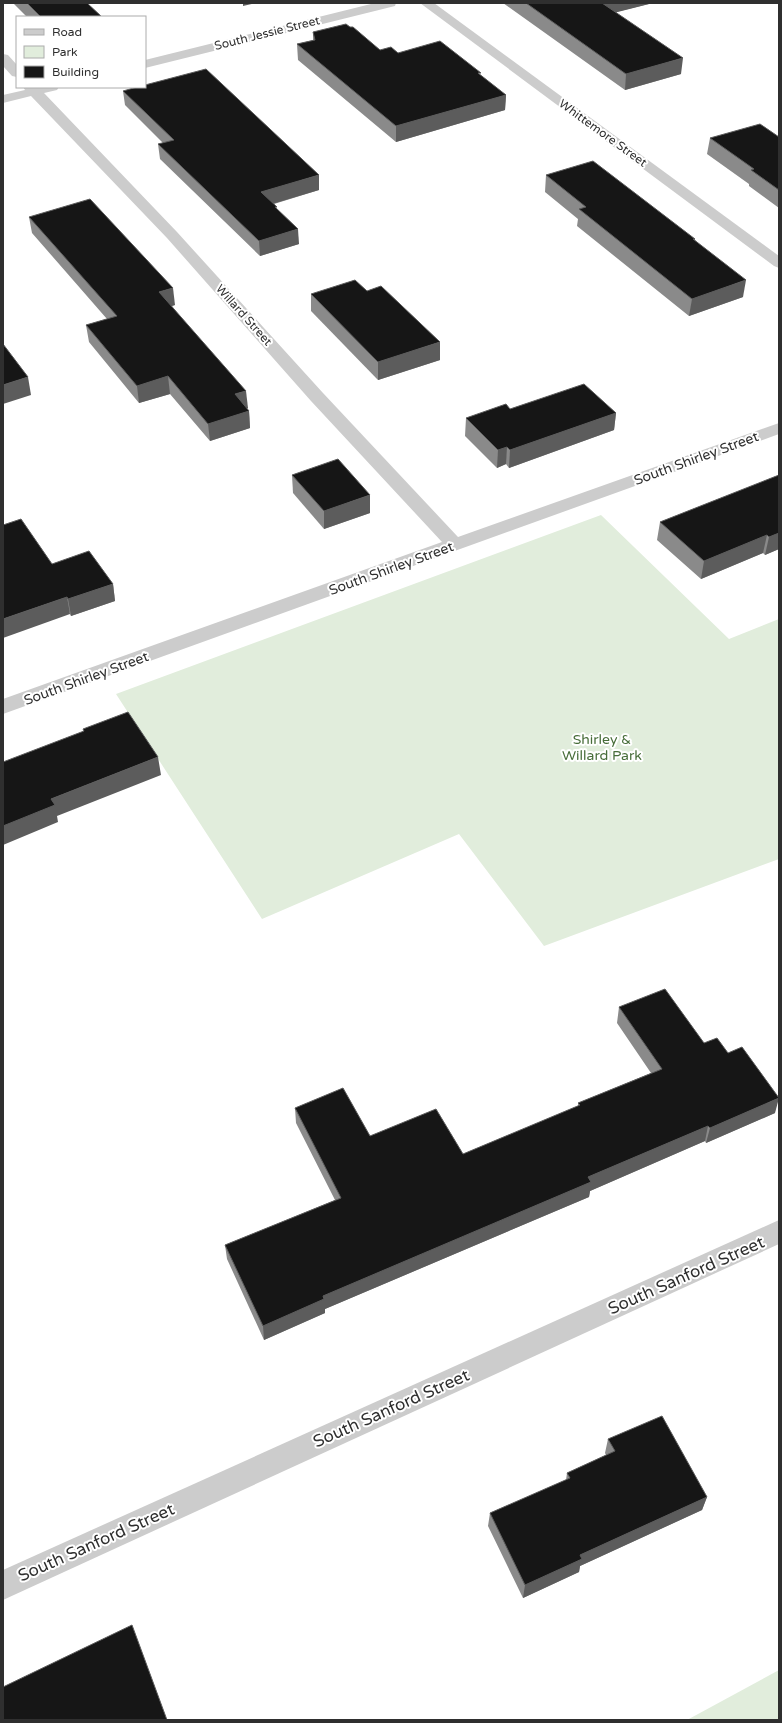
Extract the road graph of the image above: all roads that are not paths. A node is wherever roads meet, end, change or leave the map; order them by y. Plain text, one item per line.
1 (390, 3) edge
2 (426, 3) edge
3 (3, 58) edge
4 (146, 64) edge
5 (16, 72) edge
6 (42, 88) edge
7 (32, 89) edge
8 (3, 99) edge
9 (779, 263) edge
10 (779, 428) edge
11 (455, 545) junction
12 (3, 708) edge
13 (779, 1232) edge
14 (3, 1585) edge

1 - 4 street, South Jessie Street
2 - 9 street, Whittemore Street
3 - 5 street
6 - 7 street
7 - 8 street
7 - 11 street, Willard Street
10 - 11 street, South Shirley Street
11 - 12 street, South Shirley Street
13 - 14 street, South Sanford Street

